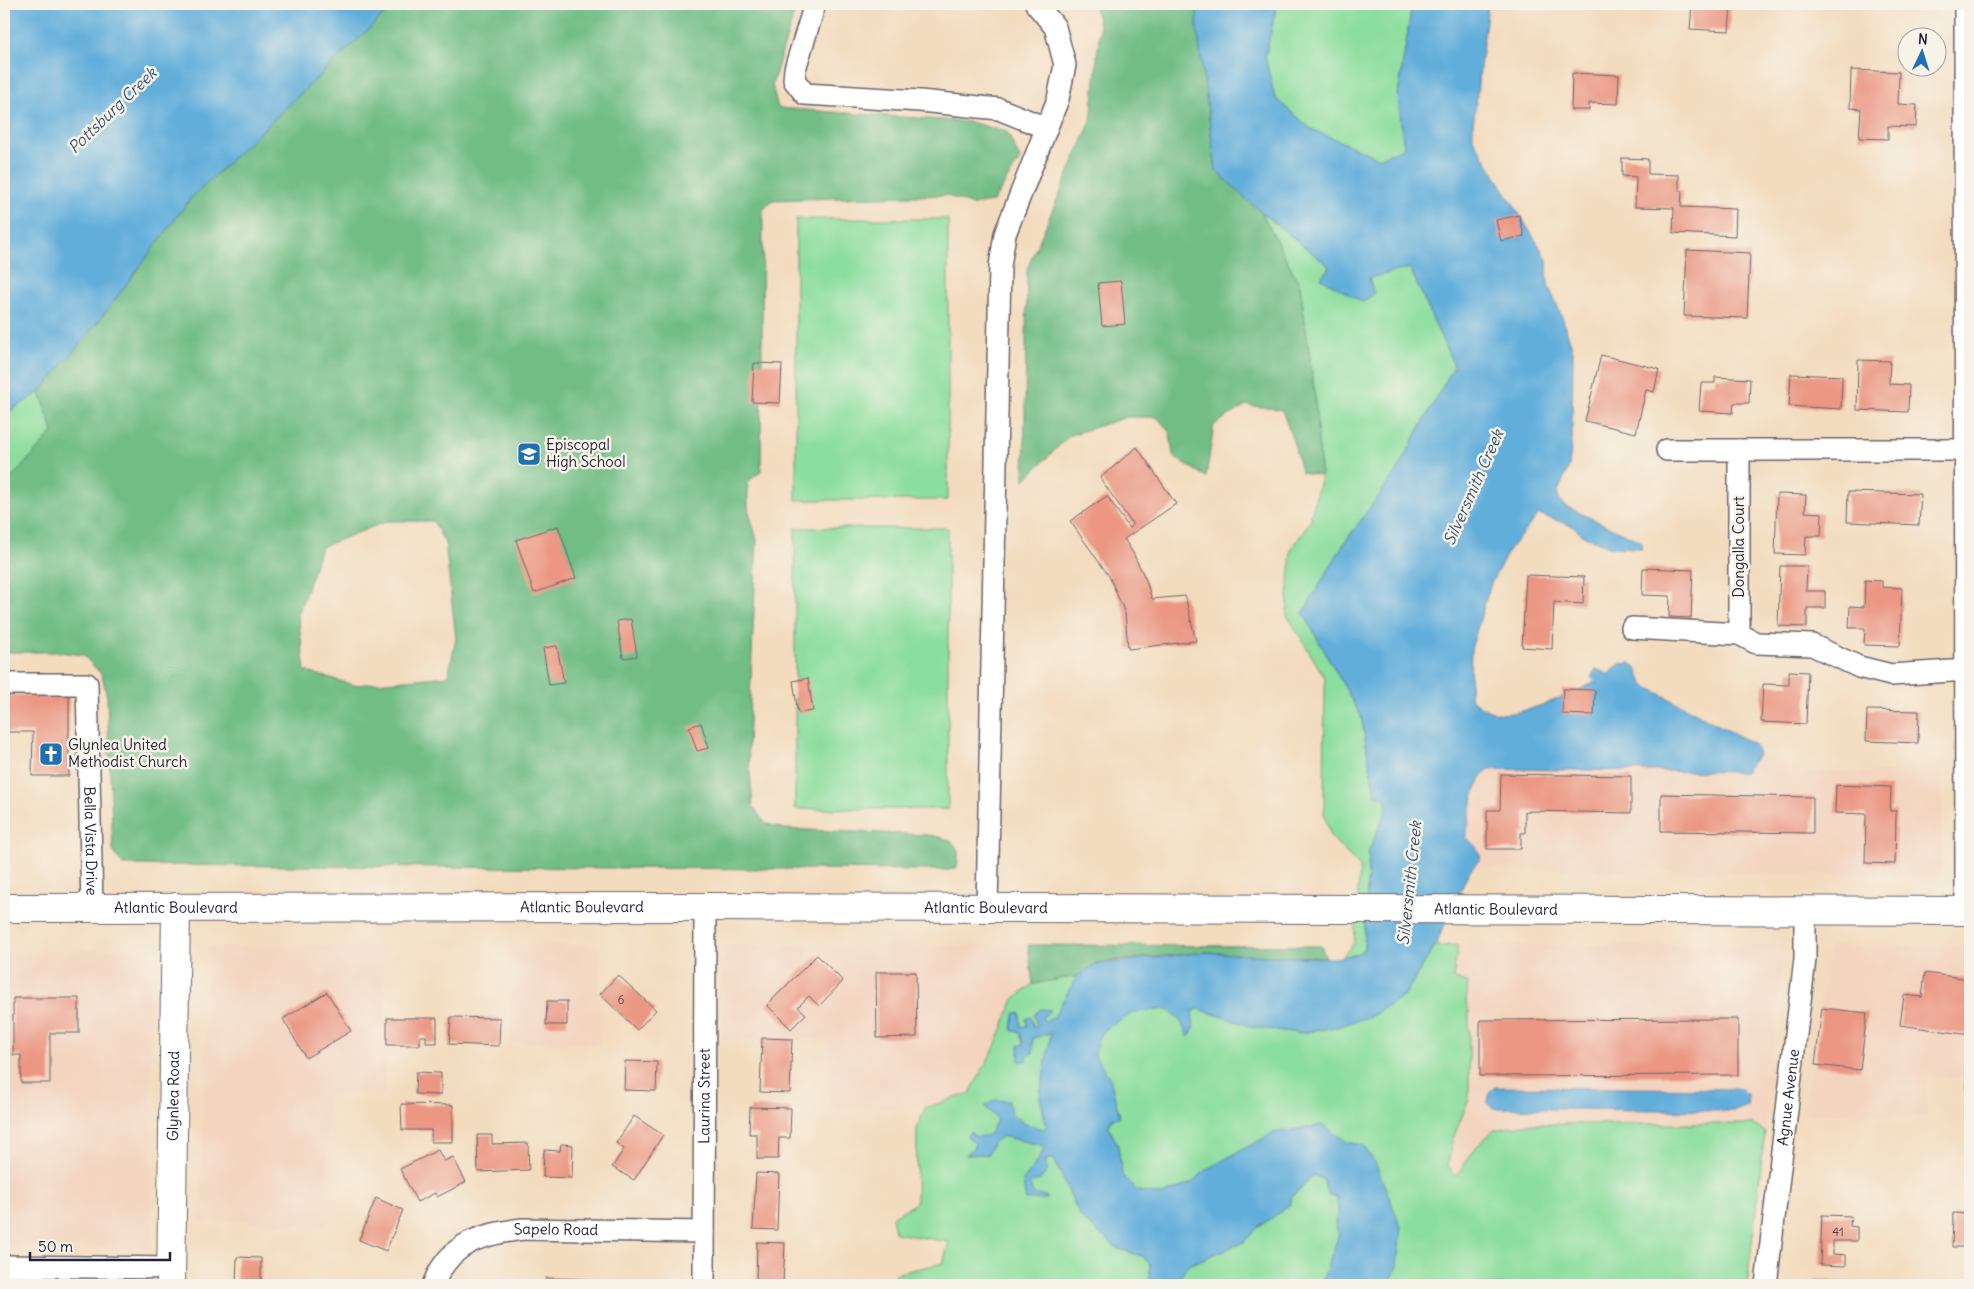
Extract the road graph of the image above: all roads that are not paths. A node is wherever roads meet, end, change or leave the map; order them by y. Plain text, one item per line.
1 (815, 4) edge
2 (1036, 4) edge
3 (1965, 4) edge
4 (1046, 128) junction
5 (1969, 355) edge
6 (1667, 450) dead end
7 (1739, 450) junction
8 (1965, 450) junction
9 (1968, 623) edge
10 (1632, 628) dead end
11 (1739, 634) junction
12 (1966, 670) junction
13 (4, 684) edge
14 (176, 907) junction
15 (705, 907) junction
16 (4, 908) edge
17 (92, 908) junction
18 (987, 909) junction
19 (1805, 910) junction
20 (1968, 911) edge
21 (704, 1232) junction
22 (4, 1266) edge
23 (171, 1276) edge
24 (433, 1285) edge
25 (704, 1285) edge
26 (1766, 1285) edge

1 - 4 street
2 - 4 street
3 - 5 street
4 - 18 street
5 - 8 street
6 - 7 street
7 - 8 street
7 - 11 street, Dongalla Court
8 - 9 street
9 - 12 street
10 - 11 street
11 - 12 street
12 - 20 street
13 - 17 street, Bella Vista Drive
14 - 15 main road, Atlantic Boulevard
14 - 17 main road, Atlantic Boulevard
14 - 23 main road, Glynlea Road
15 - 18 main road, Atlantic Boulevard
15 - 21 street, Laurina Street
16 - 17 main road, Atlantic Boulevard
18 - 19 main road, Atlantic Boulevard
19 - 20 main road, Atlantic Boulevard
19 - 26 street, Agnue Avenue
21 - 24 street, Sapelo Road
21 - 25 street, Laurina Street
22 - 23 street

